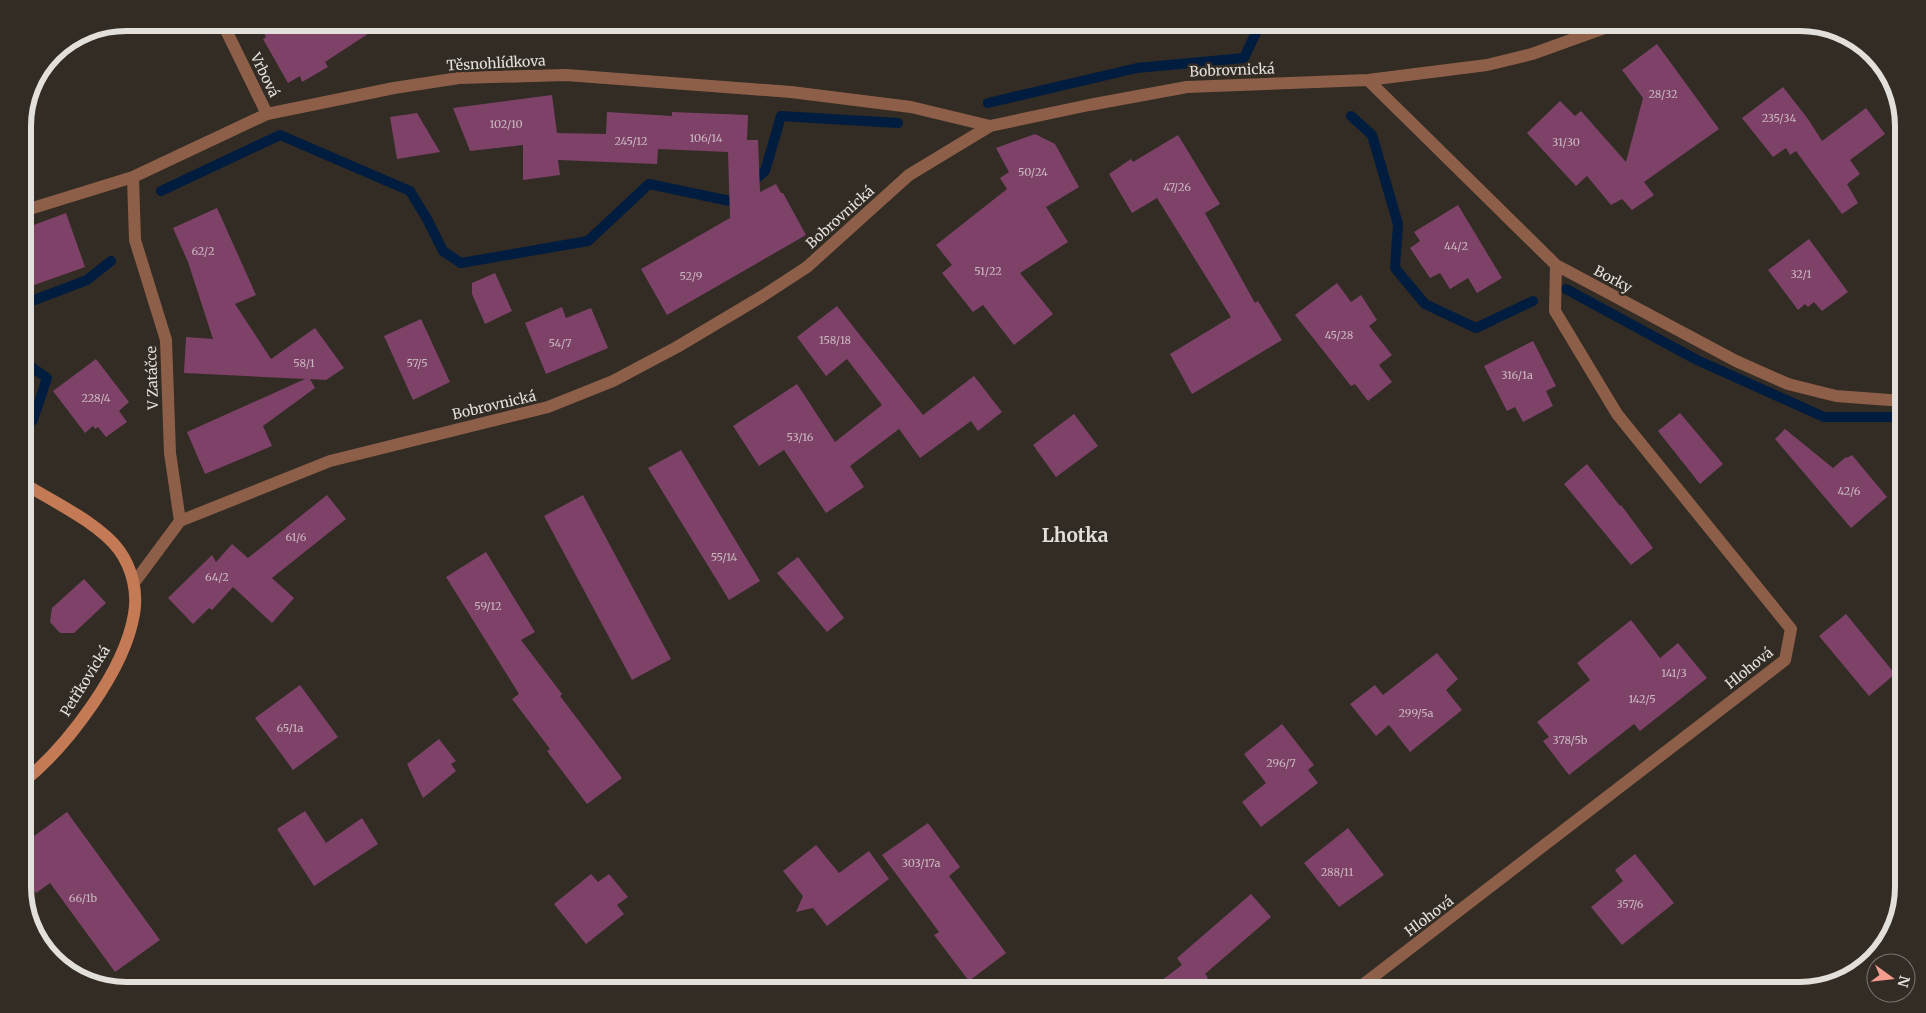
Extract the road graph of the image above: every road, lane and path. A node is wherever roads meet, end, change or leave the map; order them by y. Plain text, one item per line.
1 (226, 31) edge
2 (1596, 31) edge
3 (1368, 80) junction
4 (267, 114) junction
5 (990, 126) junction
6 (133, 177) junction
7 (31, 209) edge
8 (1556, 265) junction
9 (1895, 401) edge
10 (31, 488) edge
11 (180, 522) junction
12 (134, 582) junction
13 (31, 775) edge
14 (1366, 982) edge

1 - 4 street, Vrbová
2 - 3 street, Bobrovnická
3 - 5 street, Bobrovnická
3 - 8 street, Borky
4 - 5 street, Těsnohlídkova
4 - 6 street, Těsnohlídkova
5 - 11 street, Bobrovnická
6 - 7 street, Těsnohlídkova
6 - 11 street, V Zatáčce
8 - 9 street, Borky
8 - 14 street, Hlohová
10 - 12 street, Petřkovická
11 - 12 street
12 - 13 street, Petřkovická

